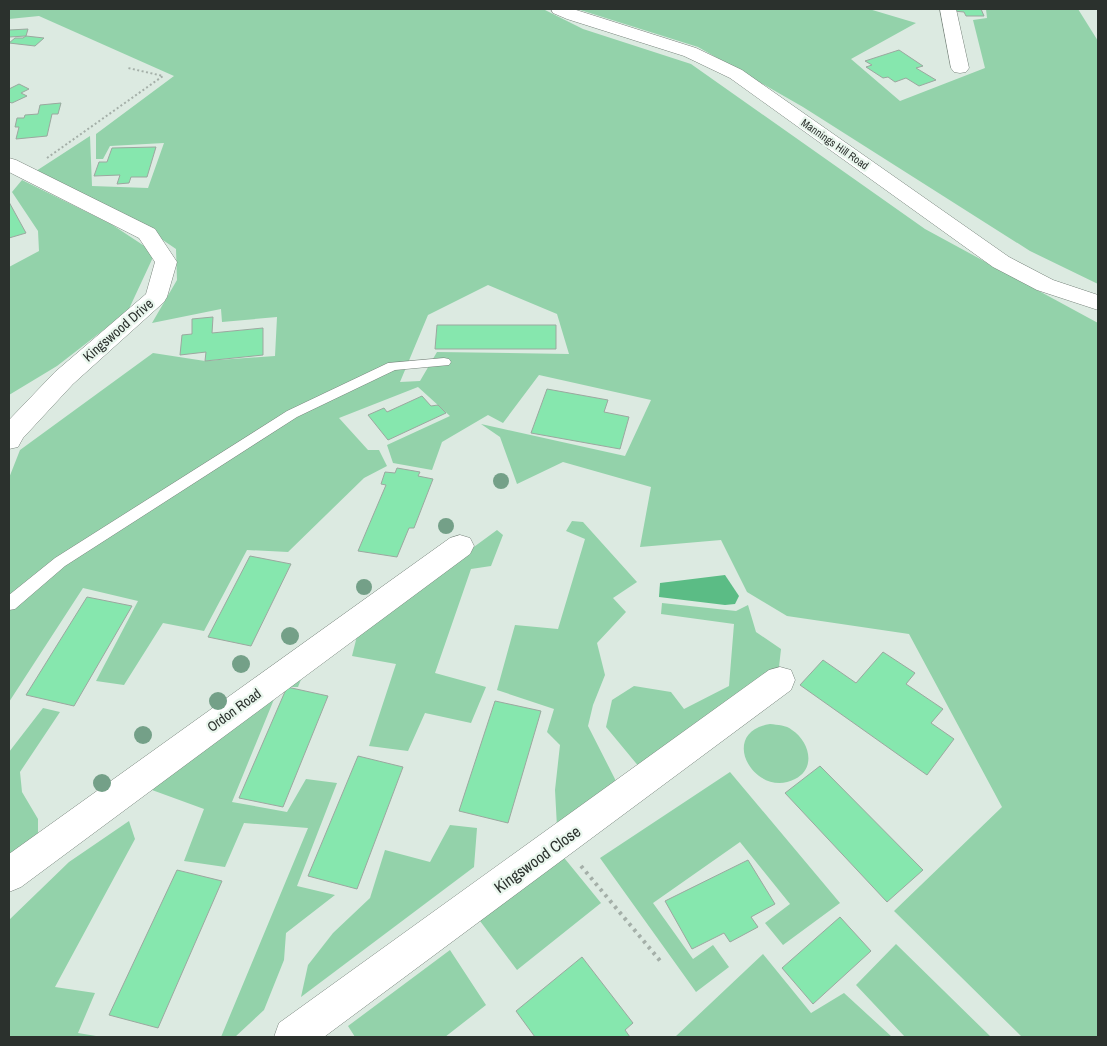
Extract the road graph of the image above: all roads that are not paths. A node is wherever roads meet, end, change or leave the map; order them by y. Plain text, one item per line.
1 (559, 9) edge
2 (948, 9) edge
3 (960, 68) dead end
4 (18, 169) edge
5 (1098, 303) edge
6 (444, 362) dead end
7 (9, 440) edge
8 (460, 546) dead end
9 (9, 604) edge
10 (780, 680) dead end
11 (9, 875) edge
12 (293, 1037) edge

1 - 5 street, Mannings Hill Road
2 - 3 street
4 - 7 street, Kingswood Drive
6 - 9 lane
8 - 11 street, Ordon Road
10 - 12 street, Kingswood Close

